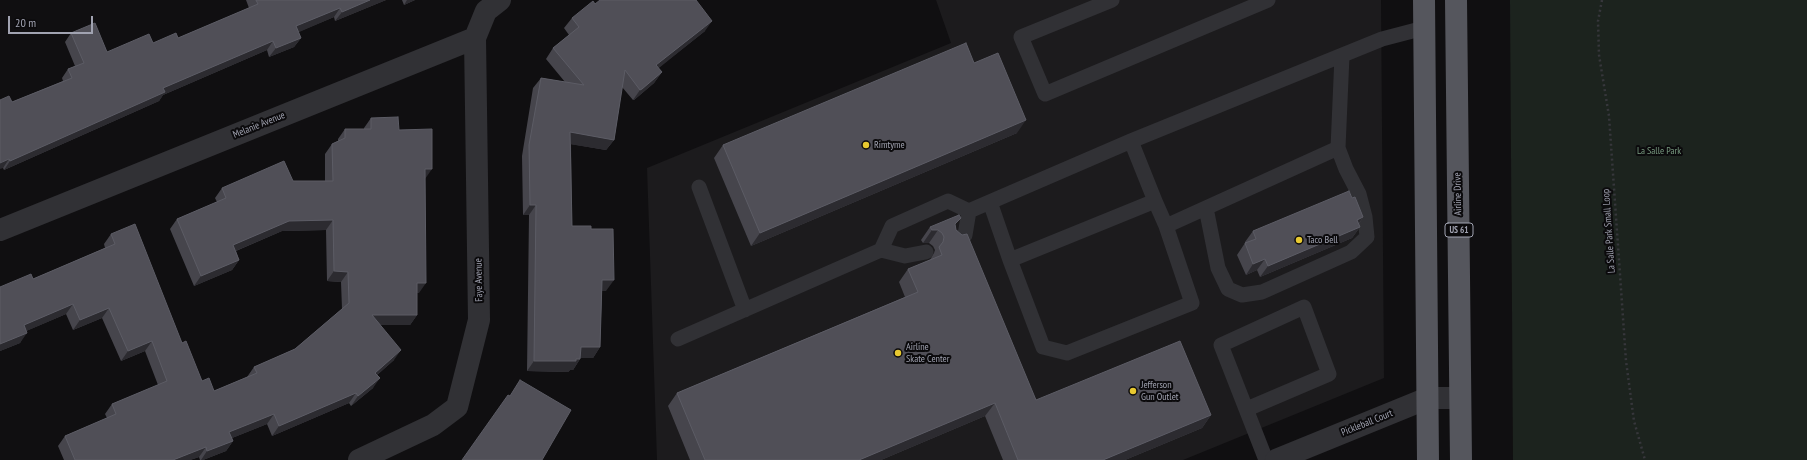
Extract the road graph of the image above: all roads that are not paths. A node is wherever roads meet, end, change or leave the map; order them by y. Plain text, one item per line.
1 (500, 0) edge
2 (1112, 0) edge
3 (1268, 0) edge
4 (1424, 0) edge
5 (1456, 0) edge
6 (1424, 28) junction
7 (474, 38) junction
8 (1342, 56) junction
9 (1131, 141) junction
10 (1338, 148) junction
11 (699, 187) dead end
12 (1155, 201) junction
13 (990, 202) junction
14 (1206, 208) junction
15 (969, 211) junction
16 (1166, 226) junction
17 (0, 230) edge
18 (955, 239) edge
19 (881, 250) junction
20 (926, 252) dead end
21 (1010, 260) junction
22 (745, 310) junction
23 (678, 339) dead end
24 (1428, 398) junction
25 (1460, 398) junction
26 (1247, 409) junction
27 (359, 460) edge
28 (1266, 460) edge
29 (1276, 460) edge
30 (1428, 460) edge
31 (1461, 460) edge

1 - 7 street
2 - 3 lane
4 - 6 highway
5 - 25 highway, Airline Drive / US 61
6 - 8 lane
6 - 24 highway
7 - 17 street, Melanie Avenue
7 - 27 street, Faye Avenue
8 - 9 lane
8 - 10 lane
9 - 12 lane
9 - 13 lane
10 - 14 lane
10 - 14 lane
11 - 22 lane
12 - 16 lane
12 - 21 lane
13 - 15 lane
13 - 21 lane
14 - 16 lane
15 - 18 lane
15 - 19 lane
16 - 21 lane
19 - 20 lane
19 - 22 lane
22 - 23 lane
24 - 25 street, Pickleball Court
24 - 29 street, Pickleball Court
24 - 30 highway
25 - 31 highway, Airline Drive / US 61
26 - 26 lane
26 - 28 lane

